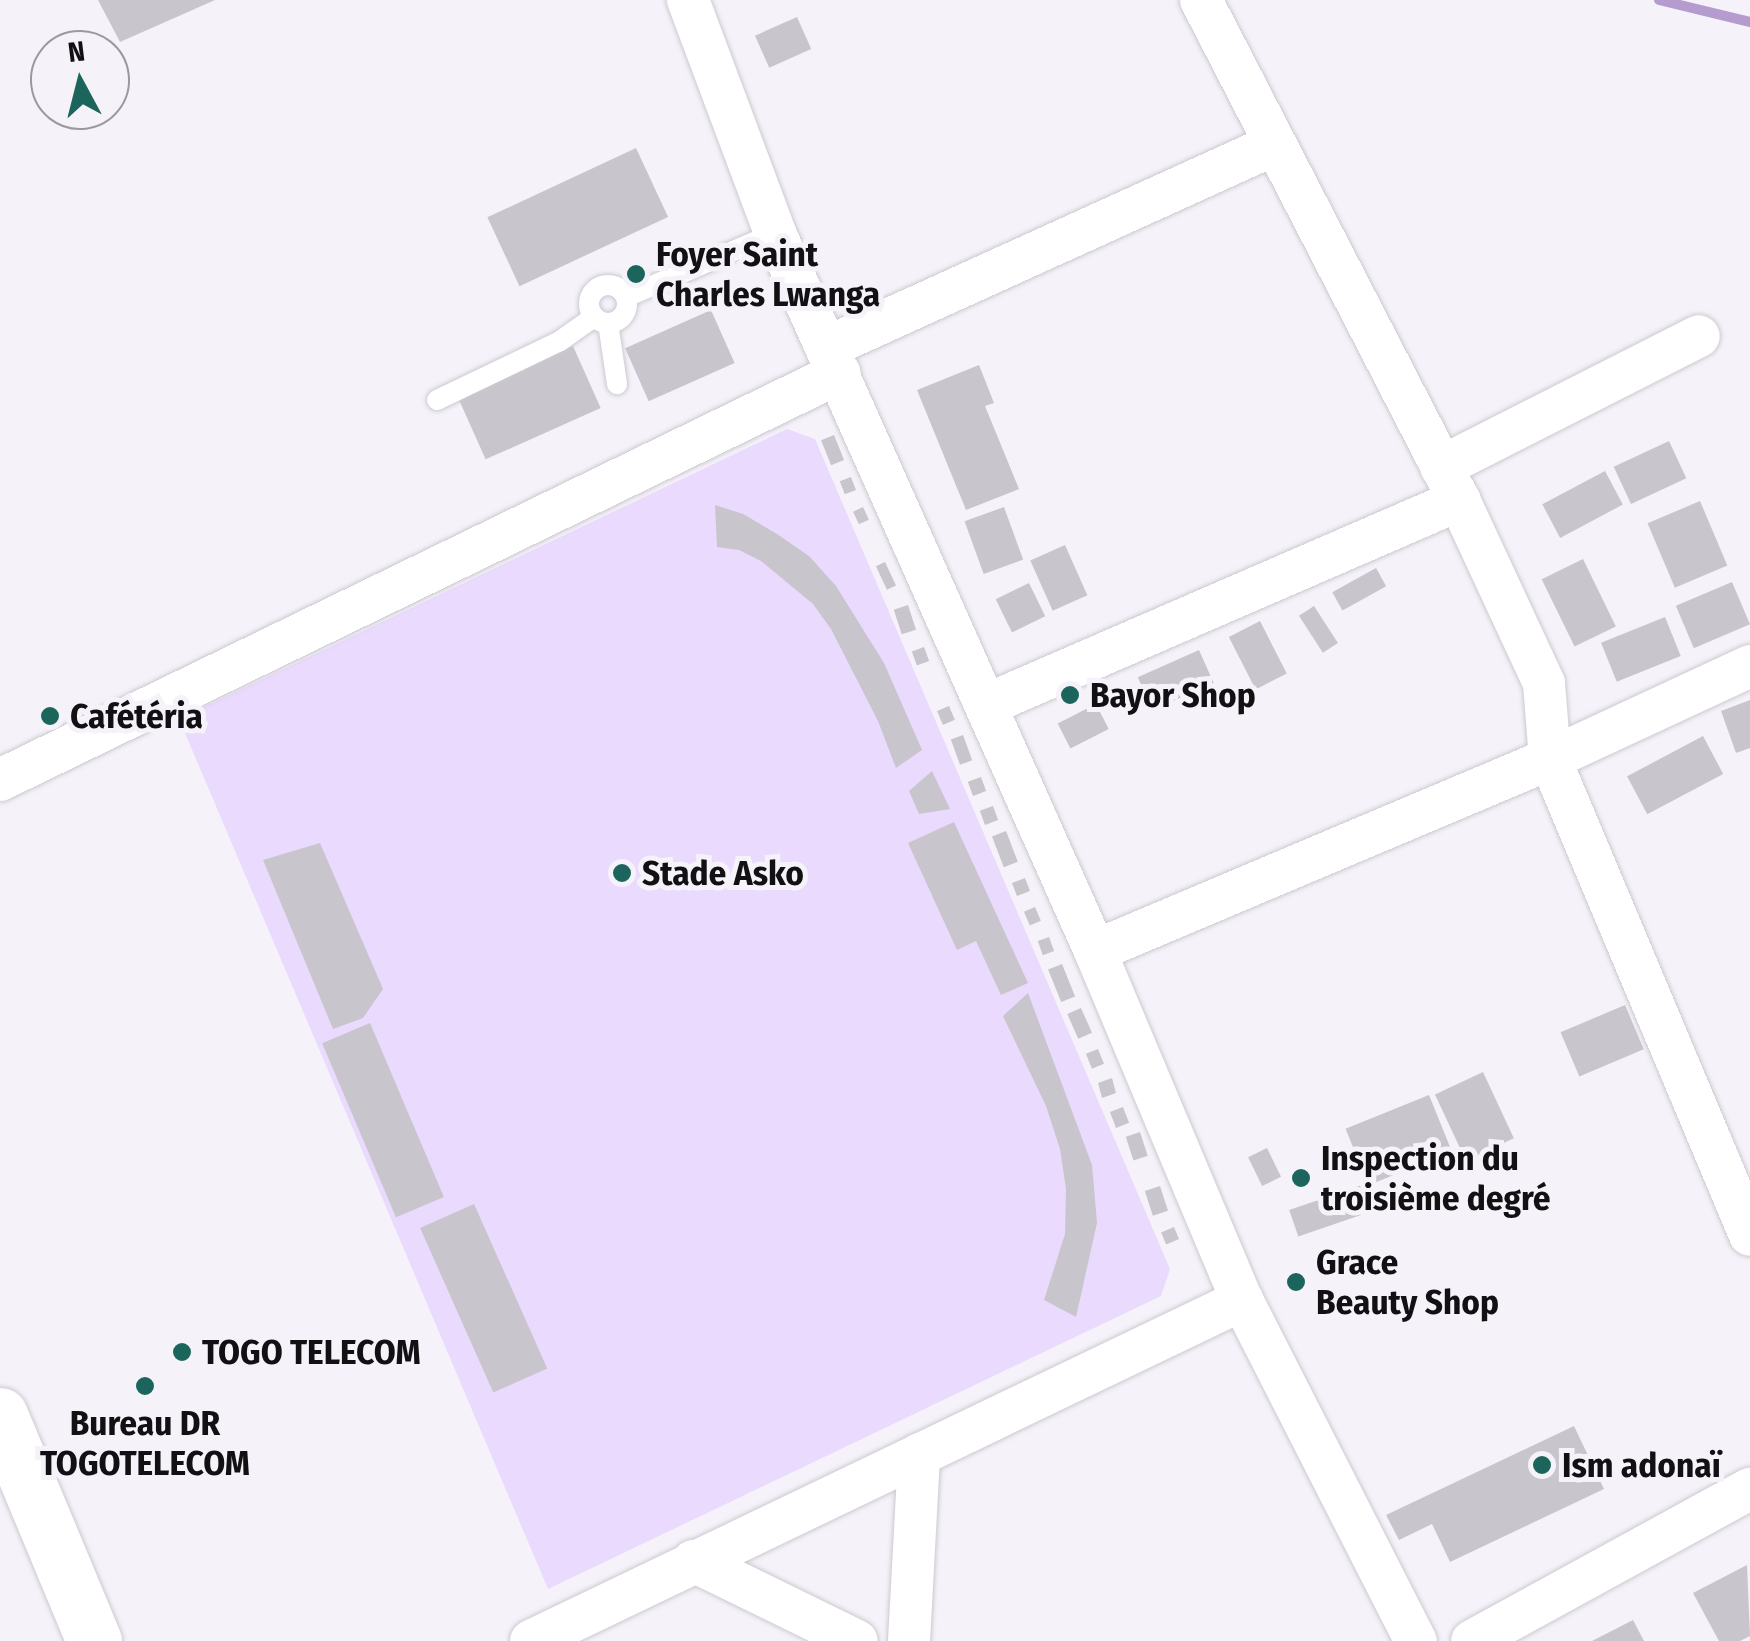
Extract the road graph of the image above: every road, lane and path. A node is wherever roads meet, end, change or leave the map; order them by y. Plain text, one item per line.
1 (688, 0) edge
2 (1201, 0) edge
3 (1273, 145) junction
4 (775, 233) junction
5 (626, 297) junction
6 (601, 320) junction
7 (1698, 336) dead end
8 (834, 360) junction
9 (617, 384) dead end
10 (438, 400) dead end
11 (1450, 484) junction
12 (1750, 666) edge
13 (986, 705) junction
14 (1550, 759) junction
15 (0, 780) edge
16 (1095, 951) junction
17 (1750, 1235) edge
18 (1242, 1300) junction
19 (0, 1416) edge
20 (919, 1454) junction
21 (1750, 1489) edge
22 (693, 1561) junction
23 (94, 1641) edge
24 (531, 1641) edge
25 (857, 1641) edge
26 (909, 1641) edge
27 (1416, 1641) edge
28 (1472, 1641) edge

1 - 4 street
2 - 3 street
3 - 8 street
3 - 11 street
4 - 5 lane
4 - 8 street
5 - 6 lane
5 - 6 lane
6 - 9 lane
6 - 10 lane
7 - 11 street
8 - 13 street
8 - 15 street
11 - 13 street
11 - 14 street
12 - 14 street
13 - 16 street
14 - 16 street
14 - 17 street
16 - 18 street
18 - 20 street
18 - 27 street
19 - 23 main road
20 - 22 street
20 - 26 street
21 - 28 street
22 - 24 street
22 - 25 street

